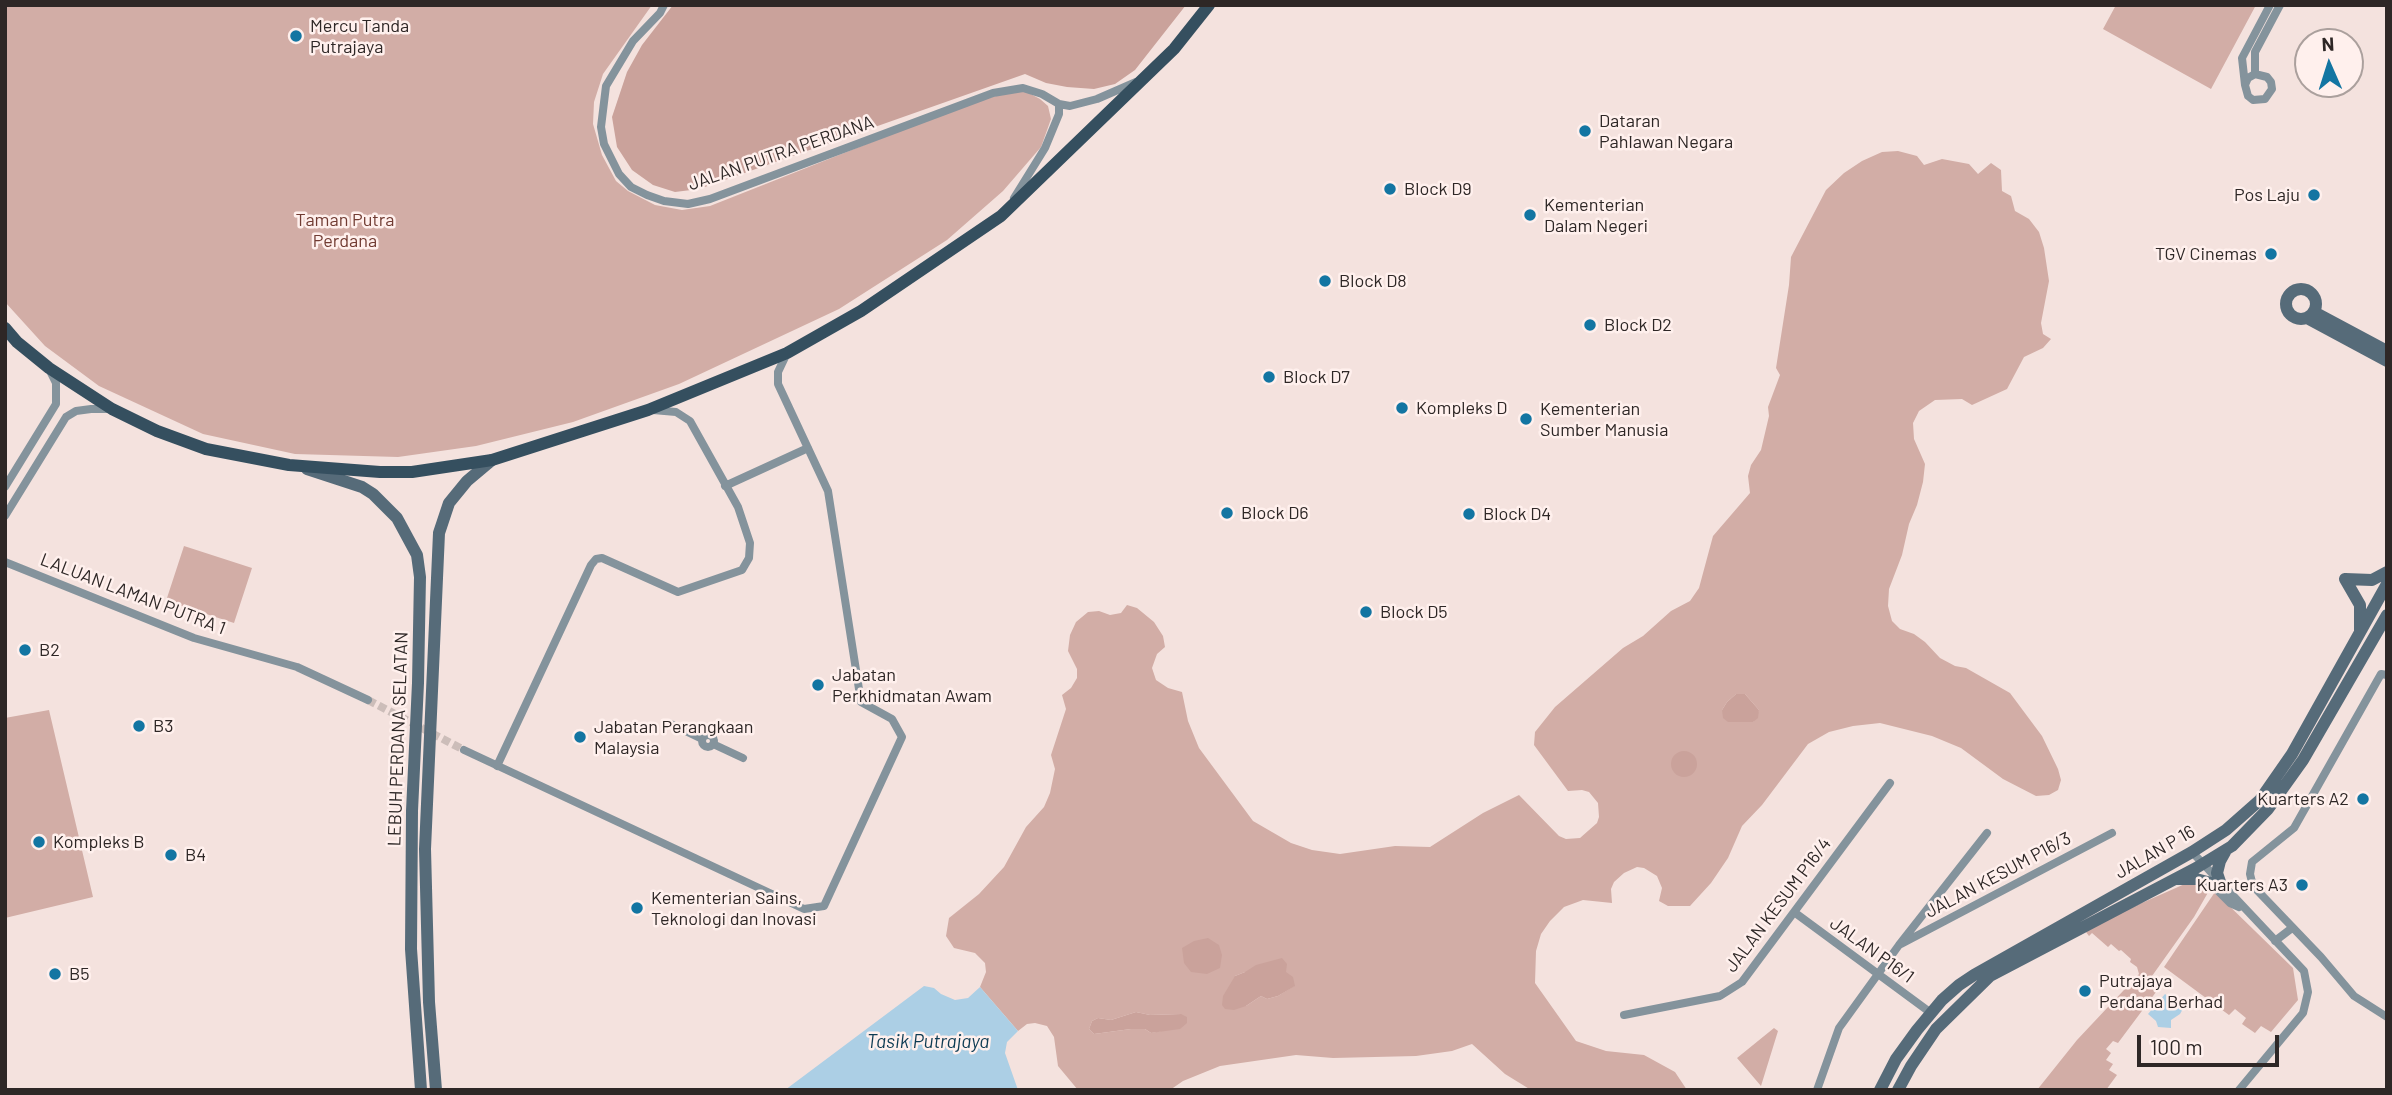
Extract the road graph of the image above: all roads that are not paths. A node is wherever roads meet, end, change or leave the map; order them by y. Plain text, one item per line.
1 (664, 5) edge
2 (1209, 5) edge
3 (2270, 5) edge
4 (2280, 5) edge
5 (2255, 74) junction
6 (1145, 77) junction
7 (2245, 85) junction
8 (1059, 104) junction
9 (1001, 216) junction
10 (5, 328) edge
11 (2387, 351) edge
12 (788, 354) junction
13 (2387, 361) edge
14 (49, 368) junction
15 (112, 409) junction
16 (648, 410) junction
17 (808, 448) junction
18 (492, 460) junction
19 (289, 464) junction
20 (725, 486) junction
21 (5, 487) edge
22 (5, 516) edge
23 (5, 562) edge
24 (2387, 572) edge
25 (2387, 584) edge
26 (2383, 602) edge
27 (2387, 615) edge
28 (2381, 632) edge
29 (2360, 633) junction
30 (2387, 675) edge
31 (368, 701) tunnel mouth
32 (671, 724) dead end
33 (464, 750) tunnel mouth
34 (743, 758) dead end
35 (497, 766) junction
36 (1890, 782) dead end
37 (1987, 833) dead end
38 (2112, 833) dead end
39 (2227, 849) junction
40 (2188, 854) junction
41 (2199, 866) junction
42 (2174, 879) junction
43 (2215, 883) junction
44 (1794, 912) junction
45 (2292, 928) junction
46 (2275, 941) junction
47 (1899, 945) junction
48 (1878, 973) junction
49 (1931, 1013) junction
50 (1624, 1015) dead end
51 (2387, 1017) edge
52 (421, 1083) edge
53 (436, 1083) edge
54 (1817, 1090) edge
55 (1880, 1090) edge
56 (1898, 1090) edge
57 (2239, 1090) edge

1 - 8 street, JALAN PUTRA PERDANA
2 - 6 main road
3 - 7 street
4 - 5 street
5 - 7 street
5 - 7 street
6 - 8 street
6 - 9 main road
8 - 9 street
9 - 12 main road
10 - 14 main road
11 - 13 street
12 - 16 main road
12 - 17 street
14 - 15 main road
14 - 21 street
15 - 19 main road
15 - 22 street
16 - 18 main road
16 - 20 street
17 - 20 street
17 - 35 street
18 - 19 main road
18 - 53 street, LEBUH PERDANA SELATAN
19 - 52 street, LEBUH PERDANA SELATAN
20 - 35 street
23 - 31 street, LALUAN LAMAN PUTRA 1
24 - 29 street
25 - 26 street, JALAN P 16
26 - 29 street, JALAN P 16
27 - 28 street, JALAN P 16
28 - 39 street, JALAN P 16
29 - 40 street, JALAN P 16
30 - 45 street
32 - 34 street
33 - 35 street
36 - 44 street, JALAN KESUM P16/4
37 - 47 street, JALAN KESUM P16/3
38 - 47 street, JALAN KESUM P16/3
39 - 41 street, JALAN P 16
39 - 43 street
40 - 41 street
40 - 49 street, JALAN P 16
41 - 42 street, JALAN P 16
41 - 43 street
42 - 43 street
42 - 56 street, JALAN P 16
43 - 46 street
44 - 48 street, JALAN P16/1
44 - 50 street, JALAN KESUM P16/4
45 - 46 street
45 - 51 street
46 - 57 street
47 - 48 street, JALAN KESUM P16/3
48 - 49 street, JALAN P16/1
48 - 54 street, JALAN KESUM P16/3
49 - 55 street, JALAN P 16

